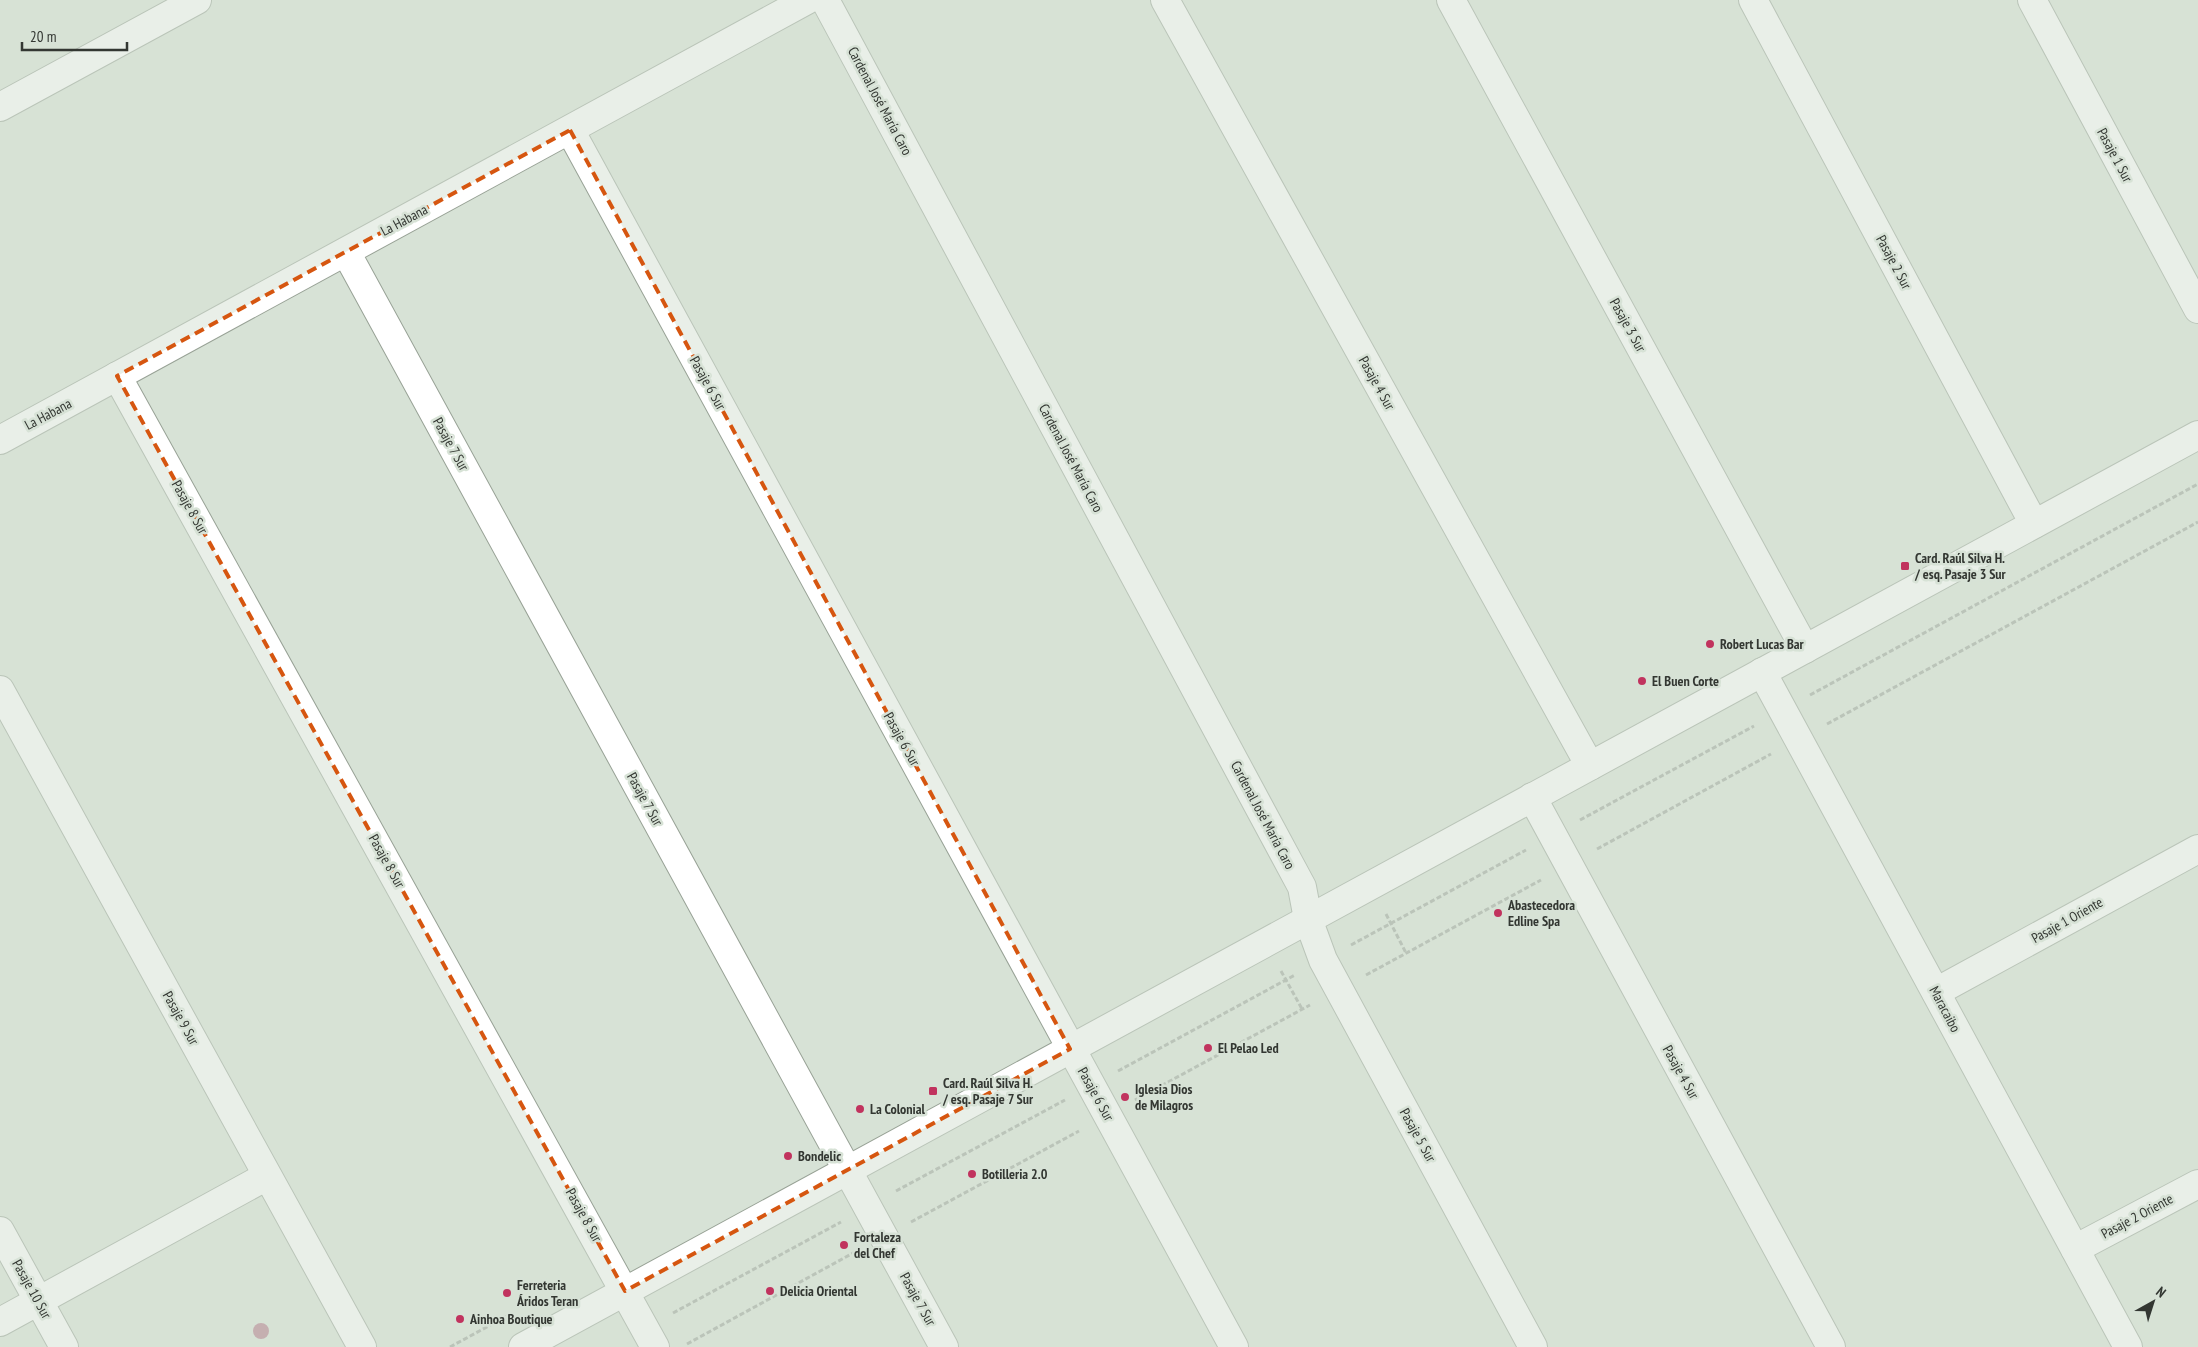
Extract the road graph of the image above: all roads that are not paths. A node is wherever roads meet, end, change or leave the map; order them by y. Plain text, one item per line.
1 (196, 0) edge
2 (808, 0) edge
3 (825, 0) edge
4 (1165, 0) edge
5 (1452, 0) edge
6 (1753, 0) edge
7 (2032, 0) edge
8 (0, 108) edge
9 (570, 130) junction
10 (346, 252) junction
11 (2198, 309) edge
12 (117, 376) junction
13 (2198, 435) edge
14 (0, 440) edge
15 (2034, 524) junction
16 (1805, 649) junction
17 (1762, 672) junction
18 (0, 690) edge
19 (1590, 766) junction
20 (1532, 797) junction
21 (2198, 849) edge
22 (1308, 919) junction
23 (1936, 992) junction
24 (1070, 1048) junction
25 (848, 1170) junction
26 (267, 1176) junction
27 (2198, 1184) edge
28 (0, 1231) edge
29 (2075, 1249) junction
30 (625, 1291) junction
31 (38, 1301) junction
32 (0, 1322) edge
33 (650, 1338) edge
34 (64, 1347) edge
35 (362, 1347) edge
36 (523, 1347) edge
37 (944, 1347) edge
38 (1234, 1347) edge
39 (1533, 1347) edge
40 (1831, 1347) edge
41 (2128, 1347) edge

1 - 8 street
2 - 9 street, La Habana
3 - 22 street, Cardenal José María Caro
4 - 19 street, Pasaje 4 Sur
5 - 16 street, Pasaje 3 Sur
6 - 15 street, Pasaje 2 Sur
7 - 11 street, Pasaje 1 Sur
9 - 10 street, La Habana
9 - 24 street, Pasaje 6 Sur
10 - 12 street, La Habana
10 - 25 street, Pasaje 7 Sur
12 - 14 street, La Habana
12 - 30 street, Pasaje 8 Sur
13 - 15 street
15 - 16 street
16 - 17 street
17 - 19 street
17 - 23 street, Maracaibo
18 - 26 street, Pasaje 9 Sur
19 - 20 street
20 - 22 street
20 - 40 street, Pasaje 4 Sur
21 - 23 street, Pasaje 1 Oriente
22 - 24 street
22 - 39 street, Pasaje 5 Sur
23 - 29 street, Maracaibo
24 - 25 street
24 - 38 street, Pasaje 6 Sur
25 - 30 street
25 - 37 street, Pasaje 7 Sur
26 - 31 street
26 - 35 street, Pasaje 9 Sur
27 - 29 street, Pasaje 2 Oriente
28 - 31 street, Pasaje 10 Sur
29 - 41 street, Maracaibo
30 - 33 street, Pasaje 8 Sur
30 - 36 street
31 - 32 street
31 - 34 street, Pasaje 10 Sur

